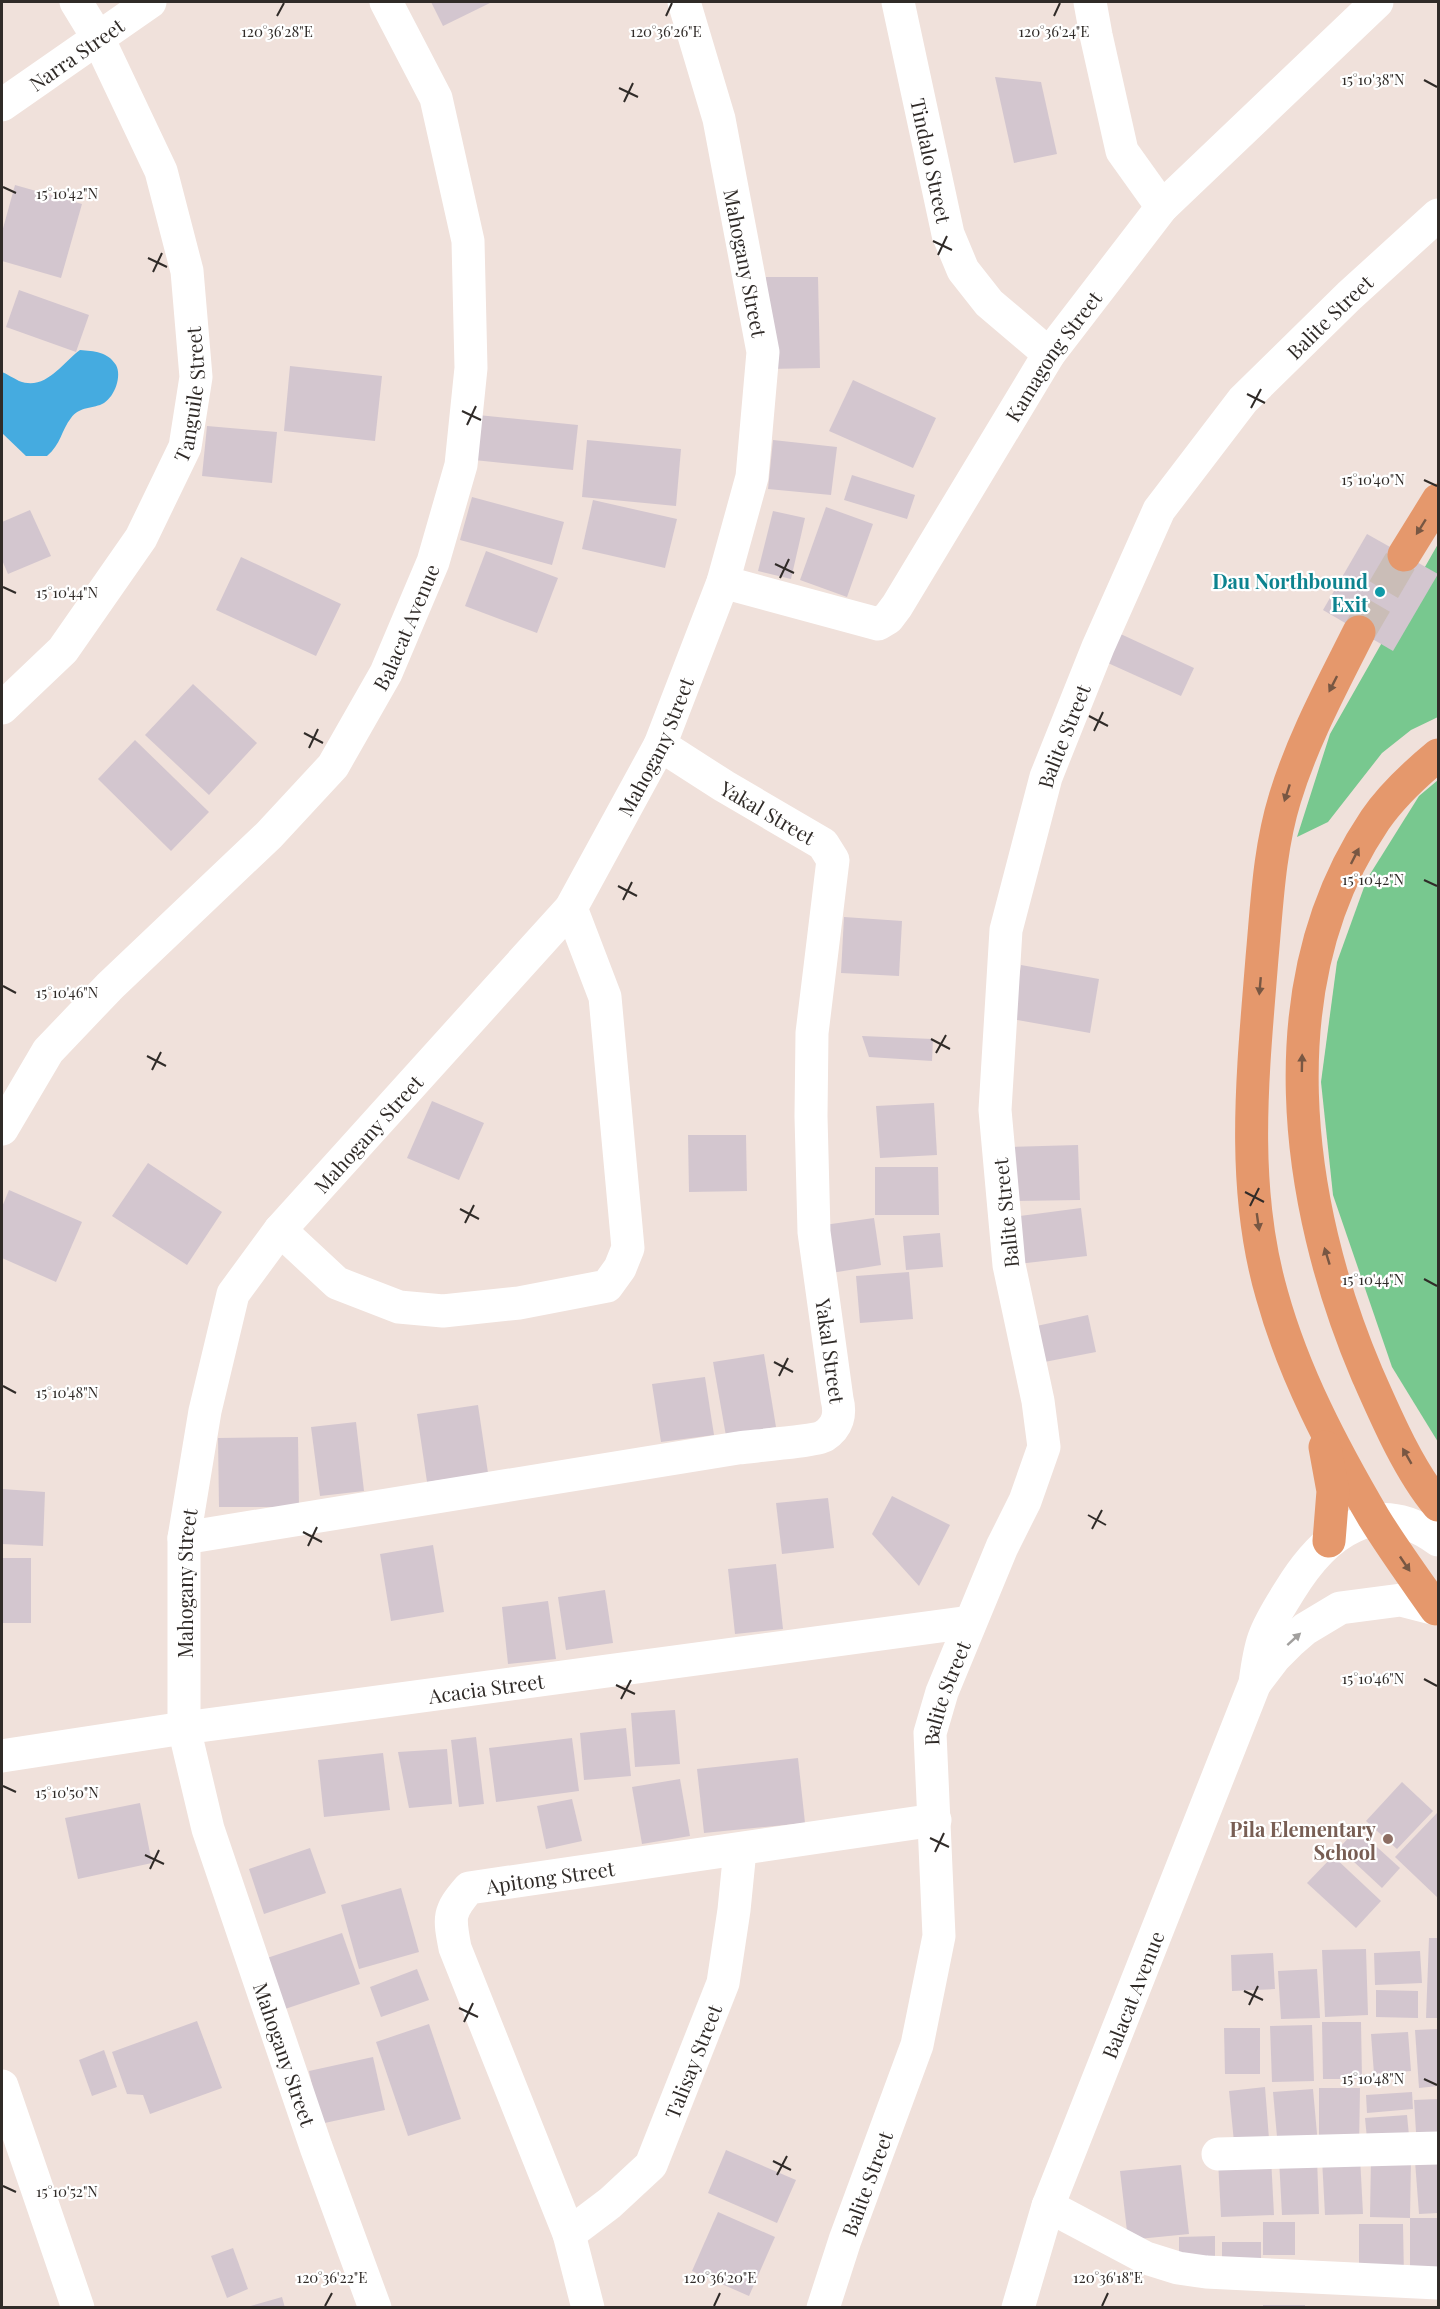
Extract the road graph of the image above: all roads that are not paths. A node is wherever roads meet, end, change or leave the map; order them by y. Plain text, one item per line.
1 (76, 2) edge
2 (150, 2) edge
3 (386, 2) edge
4 (684, 2) edge
5 (897, 2) edge
6 (1090, 2) edge
7 (1377, 2) edge
8 (98, 38) junction
9 (2, 105) edge
10 (1162, 207) junction
11 (1438, 215) edge
12 (1049, 354) junction
13 (1438, 500) edge
14 (1404, 555) tunnel mouth
15 (723, 582) junction
16 (1359, 632) tunnel mouth
17 (2, 708) edge
18 (660, 745) junction
19 (1438, 755) edge
20 (571, 908) junction
21 (2, 1129) edge
22 (280, 1230) junction
23 (1314, 1408) junction
24 (1438, 1505) edge
25 (1375, 1519) junction
26 (184, 1538) junction
27 (1438, 1540) edge
28 (1329, 1541) junction
29 (1436, 1609) joint
30 (970, 1622) junction
31 (1255, 1683) junction
32 (184, 1728) junction
33 (2, 1756) edge
34 (935, 1820) junction
35 (740, 1850) junction
36 (2, 2086) edge
37 (1438, 2148) edge
38 (1218, 2154) dead end
39 (1048, 2206) junction
40 (569, 2234) junction
41 (1438, 2283) edge
42 (78, 2307) edge
43 (375, 2307) edge
44 (588, 2307) edge
45 (823, 2307) edge
46 (1018, 2307) edge

1 - 8 street, Tanguile Street
2 - 8 street, Narra Street
3 - 21 street, Balacat Avenue
4 - 15 street, Mahogany Street
5 - 12 street, Tindalo Street
6 - 10 street
7 - 10 street, Kamagong Street
8 - 9 street, Narra Street
8 - 17 street, Tanguile Street
10 - 12 street, Kamagong Street
11 - 30 street, Balite Street
12 - 15 street, Kamagong Street
13 -> 14 highway
15 - 18 street, Mahogany Street
16 -> 23 highway
18 - 20 street, Mahogany Street
18 - 26 street, Yakal Street
24 -> 19 highway
20 - 22 street, Mahogany Street
20 - 22 street
22 - 26 street, Mahogany Street
23 - 25 highway
23 - 28 highway
25 - 27 street
25 - 28 street, Balacat Avenue
25 -> 29 highway
26 - 32 street, Mahogany Street
28 - 31 street, Balacat Avenue
31 -> 29 street, Balacat Avenue
30 - 32 street, Acacia Street
30 - 34 street, Balite Street
31 - 39 street, Balacat Avenue
32 - 33 street, Acacia Street
32 - 43 street, Mahogany Street
34 - 35 street, Apitong Street
34 - 45 street, Balite Street
35 - 40 street, Talisay Street
35 - 40 street, Apitong Street
36 - 42 street
37 - 38 street
39 - 41 street
39 - 46 street, Balacat Avenue
40 - 44 street, Apitong Street

